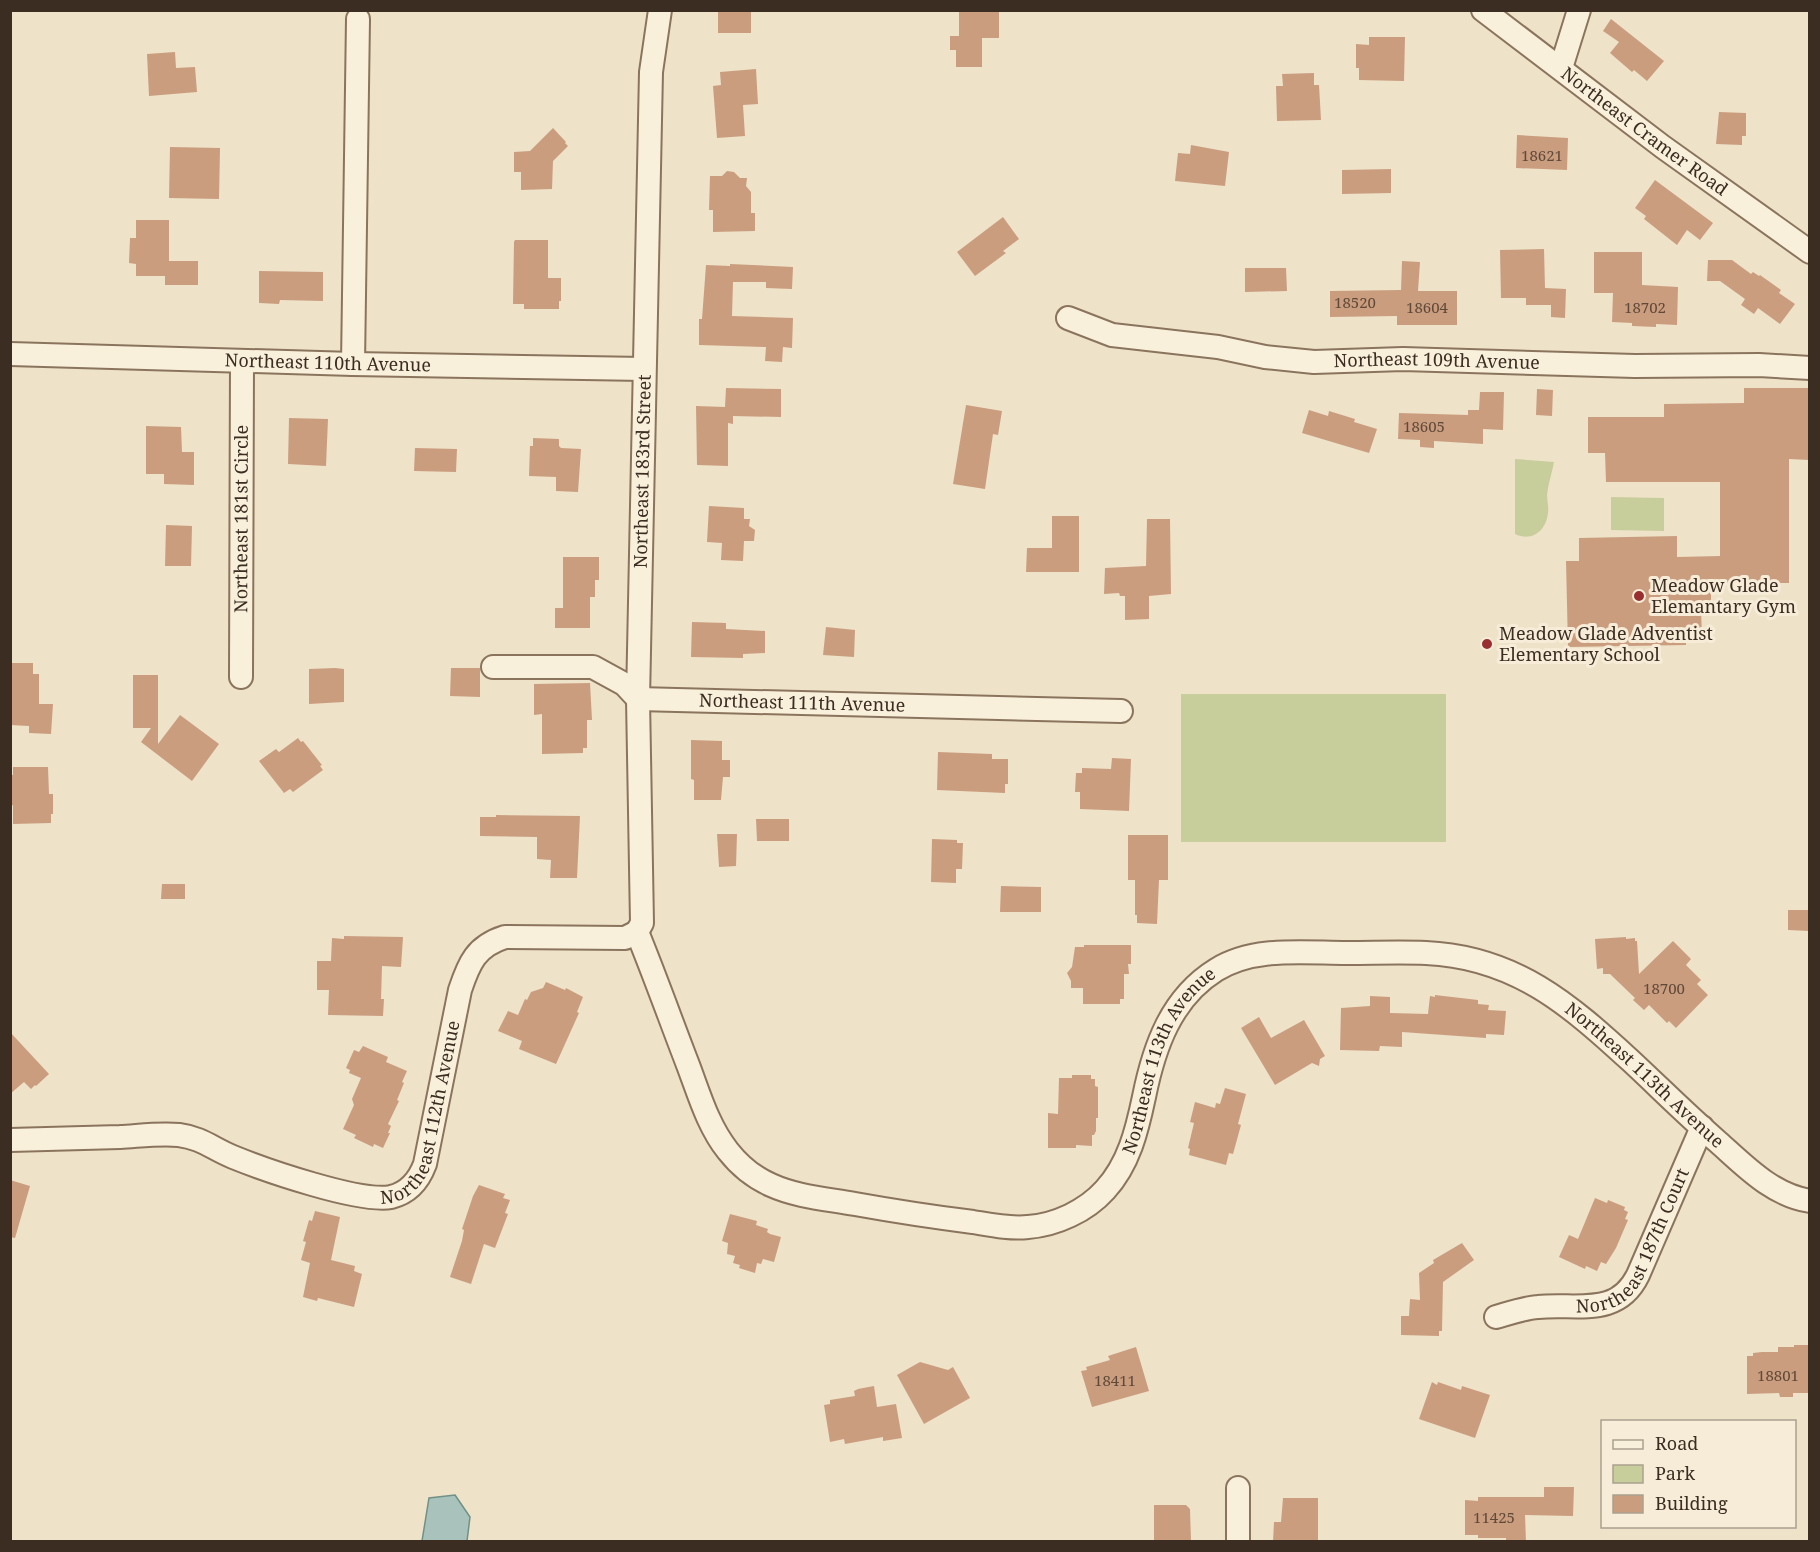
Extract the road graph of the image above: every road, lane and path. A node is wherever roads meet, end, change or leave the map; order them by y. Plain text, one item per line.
1 (660, 10) edge
2 (1483, 10) edge
3 (1579, 10) edge
4 (358, 19) dead end
5 (1561, 68) junction
6 (1809, 252) edge
7 (1068, 318) dead end
8 (10, 354) edge
9 (242, 361) junction
10 (353, 364) junction
11 (1809, 368) edge
12 (644, 369) junction
13 (493, 667) dead end
14 (241, 677) dead end
15 (638, 699) junction
16 (1121, 711) dead end
17 (637, 932) junction
18 (1702, 1127) junction
19 (10, 1140) edge
20 (1809, 1201) edge
21 (1496, 1317) dead end
22 (1238, 1488) dead end
23 (1238, 1542) edge

1 - 12 street, Northeast 183rd Street
2 - 5 street, Northeast Cramer Road
3 - 5 street
4 - 10 street
5 - 6 street, Northeast Cramer Road
7 - 11 street, Northeast 109th Avenue
8 - 9 street, Northeast 110th Avenue
9 - 10 street, Northeast 110th Avenue
9 - 14 street, Northeast 181st Circle
10 - 12 street, Northeast 110th Avenue
12 - 15 street, Northeast 183rd Street
13 - 15 street
15 - 16 street, Northeast 111th Avenue
15 - 17 street, Northeast 183rd Street
17 - 18 street, Northeast 113th Avenue
17 - 19 street, Northeast 112th Avenue
18 - 20 street, Northeast 113th Avenue
18 - 21 street, Northeast 187th Court
22 - 23 street

